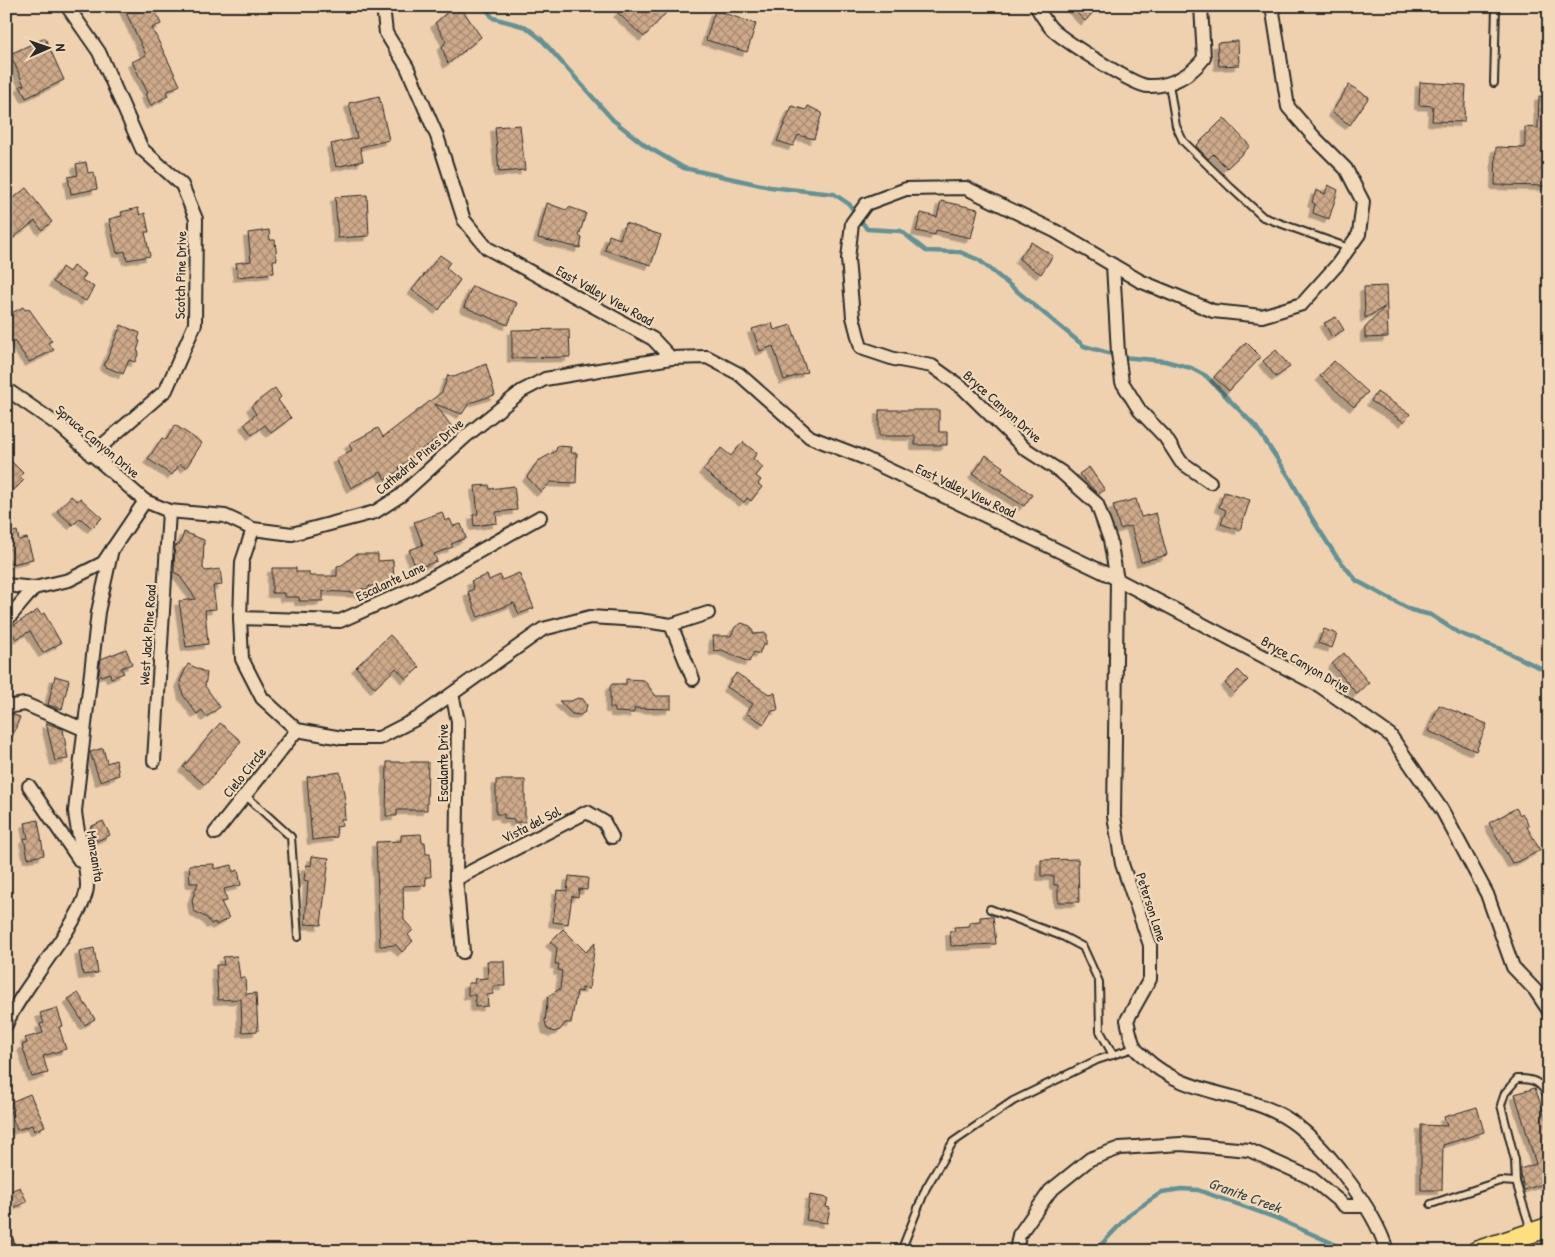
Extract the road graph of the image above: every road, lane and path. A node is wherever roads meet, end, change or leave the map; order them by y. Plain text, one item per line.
1 (67, 6) edge
2 (383, 6) edge
3 (1036, 6) edge
4 (1201, 6) edge
5 (1272, 6) edge
6 (1496, 6) edge
7 (1494, 83) dead end
8 (1169, 84) junction
9 (1348, 248) junction
10 (1113, 265) junction
11 (671, 358) junction
12 (6, 388) edge
13 (91, 455) junction
14 (1210, 482) dead end
15 (145, 501) junction
16 (169, 510) junction
17 (540, 516) dead end
18 (253, 529) junction
19 (112, 549) junction
20 (1117, 580) junction
21 (6, 585) edge
22 (34, 588) junction
23 (708, 613) dead end
24 (240, 618) junction
25 (6, 621) edge
26 (671, 626) junction
27 (694, 679) dead end
28 (452, 694) junction
29 (6, 708) edge
30 (83, 729) junction
31 (297, 730) junction
32 (154, 761) dead end
33 (28, 786) dead end
34 (245, 795) junction
35 (215, 833) dead end
36 (612, 837) dead end
37 (85, 867) junction
38 (456, 879) junction
39 (990, 909) dead end
40 (298, 937) dead end
41 (463, 952) dead end
42 (1549, 1011) edge
43 (6, 1025) edge
44 (1134, 1048) junction
45 (1113, 1055) junction
46 (1549, 1098) edge
47 (1516, 1182) junction
48 (1431, 1204) dead end
49 (1365, 1206) junction
50 (1540, 1230) edge
51 (6, 1241) edge
52 (9, 1251) edge
53 (901, 1251) edge
54 (1016, 1251) edge
55 (1387, 1251) edge
56 (1477, 1251) edge

1 - 13 street, Scotch Pine Drive
2 - 11 street, East Valley View Road
3 - 8 street
4 - 8 street
5 - 9 street, Bryce Canyon Drive
6 - 7 lane
8 - 9 lane
9 - 10 street, Bryce Canyon Drive
10 - 14 street
10 - 20 street, Bryce Canyon Drive
11 - 18 street, Cathedral Pines Drive
11 - 20 street, East Valley View Road
12 - 13 street, Spruce Canyon Drive
13 - 15 street, Spruce Canyon Drive
15 - 16 street, Cathedral Pines Drive
15 - 19 street
16 - 18 street, Cathedral Pines Drive
16 - 32 street, West Jack Pine Road
17 - 24 street, Escalante Lane
18 - 24 street
19 - 22 street
19 - 30 street, Manzanita
20 - 42 street, Bryce Canyon Drive
20 - 44 street, Peterson Lane
21 - 22 street
22 - 25 street
23 - 26 street
24 - 31 street
26 - 27 street
26 - 28 street
28 - 31 street, Escalante Drive
28 - 38 street, Escalante Drive
29 - 30 street
30 - 37 street, Manzanita
31 - 34 street, Cielo Circle
33 - 37 street
34 - 35 street, Cielo Circle
34 - 40 lane
36 - 38 street, Vista del Sol
37 - 43 street, Manzanita
38 - 41 street, Escalante Drive
39 - 45 lane
44 - 45 lane
44 - 49 street
45 - 53 lane
46 - 47 lane
47 - 48 lane
47 - 50 lane
49 - 54 street
49 - 55 street
50 - 56 main road
51 - 52 street

